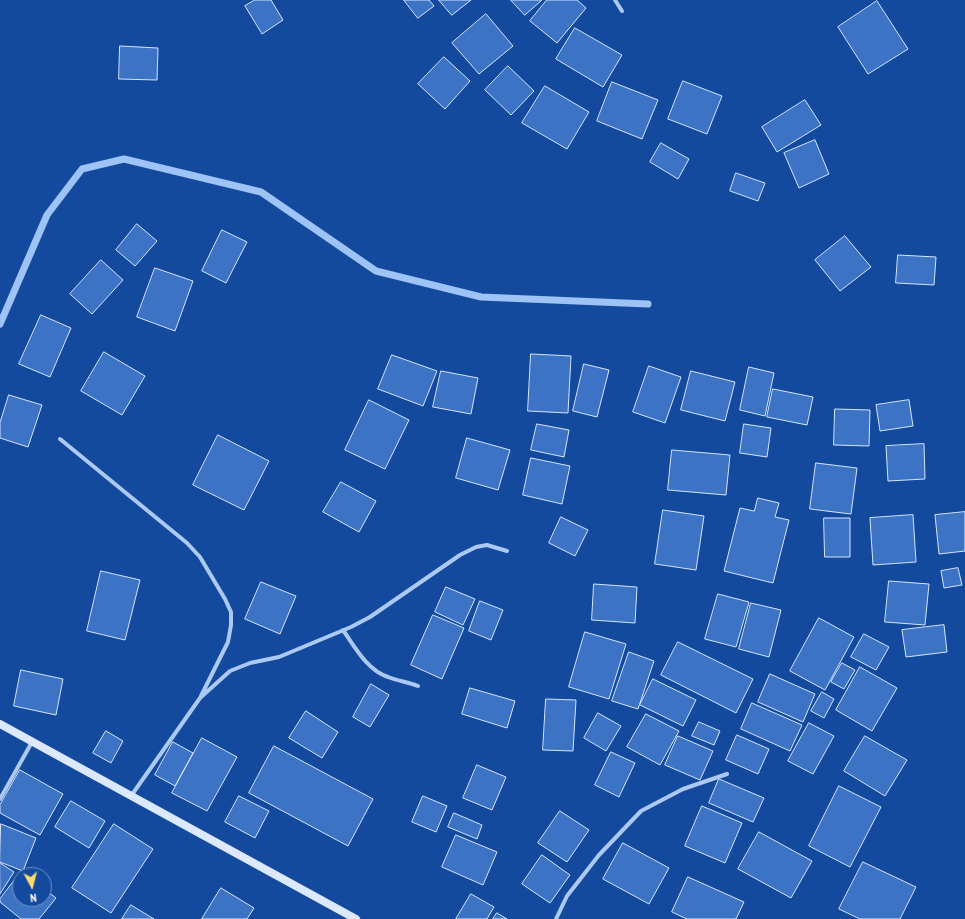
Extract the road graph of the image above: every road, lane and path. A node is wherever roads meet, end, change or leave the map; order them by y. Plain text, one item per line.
1 (615, 0) edge
2 (622, 10) dead end
3 (60, 439) dead end
4 (507, 551) dead end
5 (343, 630) junction
6 (418, 686) dead end
7 (200, 698) junction
8 (0, 724) edge
9 (32, 742) junction
10 (727, 774) dead end
11 (131, 796) junction
12 (0, 799) edge
13 (356, 919) edge
14 (556, 919) edge

1 - 2 street
3 - 7 street
4 - 5 street
5 - 6 street
5 - 7 street
7 - 11 street
8 - 9 main road
9 - 11 main road
9 - 12 street
10 - 14 street
11 - 13 main road

